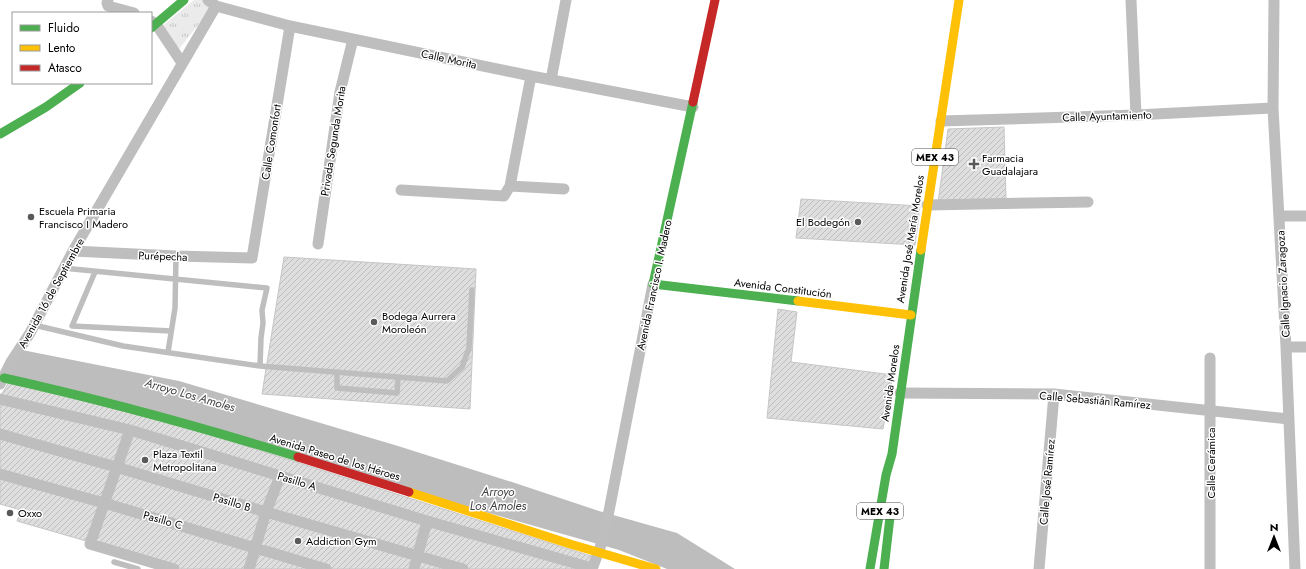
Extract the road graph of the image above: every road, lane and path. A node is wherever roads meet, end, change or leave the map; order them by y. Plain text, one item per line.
1 (108, 0) edge
2 (184, 0) edge
3 (566, 0) edge
4 (715, 0) edge
5 (959, 0) edge
6 (1131, 0) edge
7 (1274, 0) edge
8 (212, 3) edge
9 (130, 12) edge
10 (153, 24) edge
11 (290, 26) junction
12 (353, 39) junction
13 (182, 62) junction
14 (531, 76) junction
15 (551, 80) junction
16 (79, 84) edge
17 (693, 107) junction
18 (1273, 108) junction
19 (1136, 115) junction
20 (941, 121) junction
21 (0, 134) edge
22 (510, 186) junction
23 (564, 189) dead end
24 (401, 190) dead end
25 (1088, 202) dead end
26 (927, 204) junction
27 (1280, 216) junction
28 (1306, 216) edge
29 (318, 244) dead end
30 (73, 251) junction
31 (176, 256) junction
32 (252, 258) joint
33 (63, 268) junction
34 (95, 272) junction
35 (174, 280) junction
36 (653, 284) junction
37 (472, 290) dead end
38 (911, 315) junction
39 (34, 325) junction
40 (171, 332) junction
41 (1286, 347) junction
42 (1306, 347) edge
43 (168, 352) junction
44 (1210, 358) dead end
45 (6, 362) edge
46 (260, 366) junction
47 (337, 372) junction
48 (398, 377) junction
49 (2, 381) edge
50 (900, 393) junction
51 (1054, 394) junction
52 (0, 399) edge
53 (1211, 411) junction
54 (1289, 419) junction
55 (130, 430) junction
56 (0, 434) edge
57 (892, 454) junction
58 (116, 467) junction
59 (0, 474) edge
60 (280, 476) junction
61 (104, 503) junction
62 (266, 512) junction
63 (427, 520) junction
64 (256, 547) junction
65 (599, 551) junction
66 (417, 555) junction
67 (114, 562) dead end
68 (138, 569) edge
69 (174, 569) edge
70 (249, 569) edge
71 (326, 569) edge
72 (414, 569) edge
73 (464, 569) edge
74 (592, 569) edge
75 (656, 569) edge
76 (870, 569) edge
77 (884, 569) edge
78 (1039, 569) edge
79 (1210, 569) edge
80 (1295, 569) edge

1 - 9 street
2 - 10 main road
3 - 15 street
4 - 17 main road, Avenida Francisco I. Madero
5 - 20 main road, Avenida José María Morelos / MEX 43
6 - 19 street
7 - 18 street, Calle Ignacio Zaragoza
8 - 11 street, Calle Morita
8 - 13 street, Avenida 16 de Septiembre
10 - 13 street
11 - 12 street, Calle Morita
11 - 32 street, Calle Comonfort
12 - 14 street, Calle Morita
12 - 29 street, Privada Segunda Morita
13 - 30 street, Avenida 16 de Septiembre
14 - 15 street, Calle Morita
14 - 22 street
15 - 17 street, Calle Morita
16 - 21 main road
17 - 36 main road, Avenida Francisco I. Madero
18 - 19 street, Calle Ayuntamiento
18 - 27 street, Calle Ignacio Zaragoza
19 - 20 street, Calle Ayuntamiento
20 - 26 main road, Avenida José María Morelos / MEX 43
22 - 23 street
22 - 24 street
25 - 26 street
26 - 38 main road, Avenida José María Morelos / MEX 43
27 - 28 street
27 - 41 street, Calle Ignacio Zaragoza
30 - 31 street, Purépecha
30 - 33 street, Avenida 16 de Septiembre
31 - 32 street, Purépecha
31 - 35 lane
33 - 34 lane
33 - 39 street, Avenida 16 de Septiembre
34 - 35 lane
34 - 40 lane
35 - 40 lane
35 - 46 lane
36 - 38 main road, Avenida Constitución
36 - 65 street, Avenida Francisco I. Madero
37 - 48 lane
38 - 50 main road, Avenida Morelos / MEX 43
39 - 43 lane
39 - 45 street, Avenida 16 de Septiembre
40 - 43 lane
41 - 42 street
41 - 54 street, Calle Ignacio Zaragoza
43 - 46 lane
44 - 53 street, Calle Cerámica
45 - 49 street, Avenida 16 de Septiembre
46 - 47 lane
47 - 48 lane
47 - 48 lane
49 - 65 main road, Avenida Paseo de los Héroes
50 - 51 street, Calle Sebastián Ramírez
50 - 57 main road, Avenida Morelos / MEX 43
51 - 53 street, Calle Sebastián Ramírez
51 - 78 street, Calle José Ramírez
52 - 55 street, Pasillo A
53 - 54 street, Calle Sebastián Ramírez
53 - 79 street, Calle Cerámica
54 - 80 street, Calle Ignacio Zaragoza
55 - 58 street
55 - 60 street, Pasillo A
56 - 58 street, Pasillo B
57 - 76 main road, MEX 43
57 - 77 main road, MEX 43
58 - 61 street
58 - 62 street, Pasillo B
59 - 61 street, Pasillo C
60 - 62 street
60 - 63 street, Pasillo A
61 - 64 street, Pasillo C
61 - 69 street
62 - 64 street
62 - 66 street, Pasillo B
63 - 66 street
63 - 74 street, Pasillo A
64 - 70 street
64 - 71 street, Pasillo C
65 - 74 street, Avenida Francisco I. Madero
65 - 75 main road, Avenida Paseo de los Héroes
66 - 72 street
66 - 73 street, Pasillo B
67 - 68 lane

